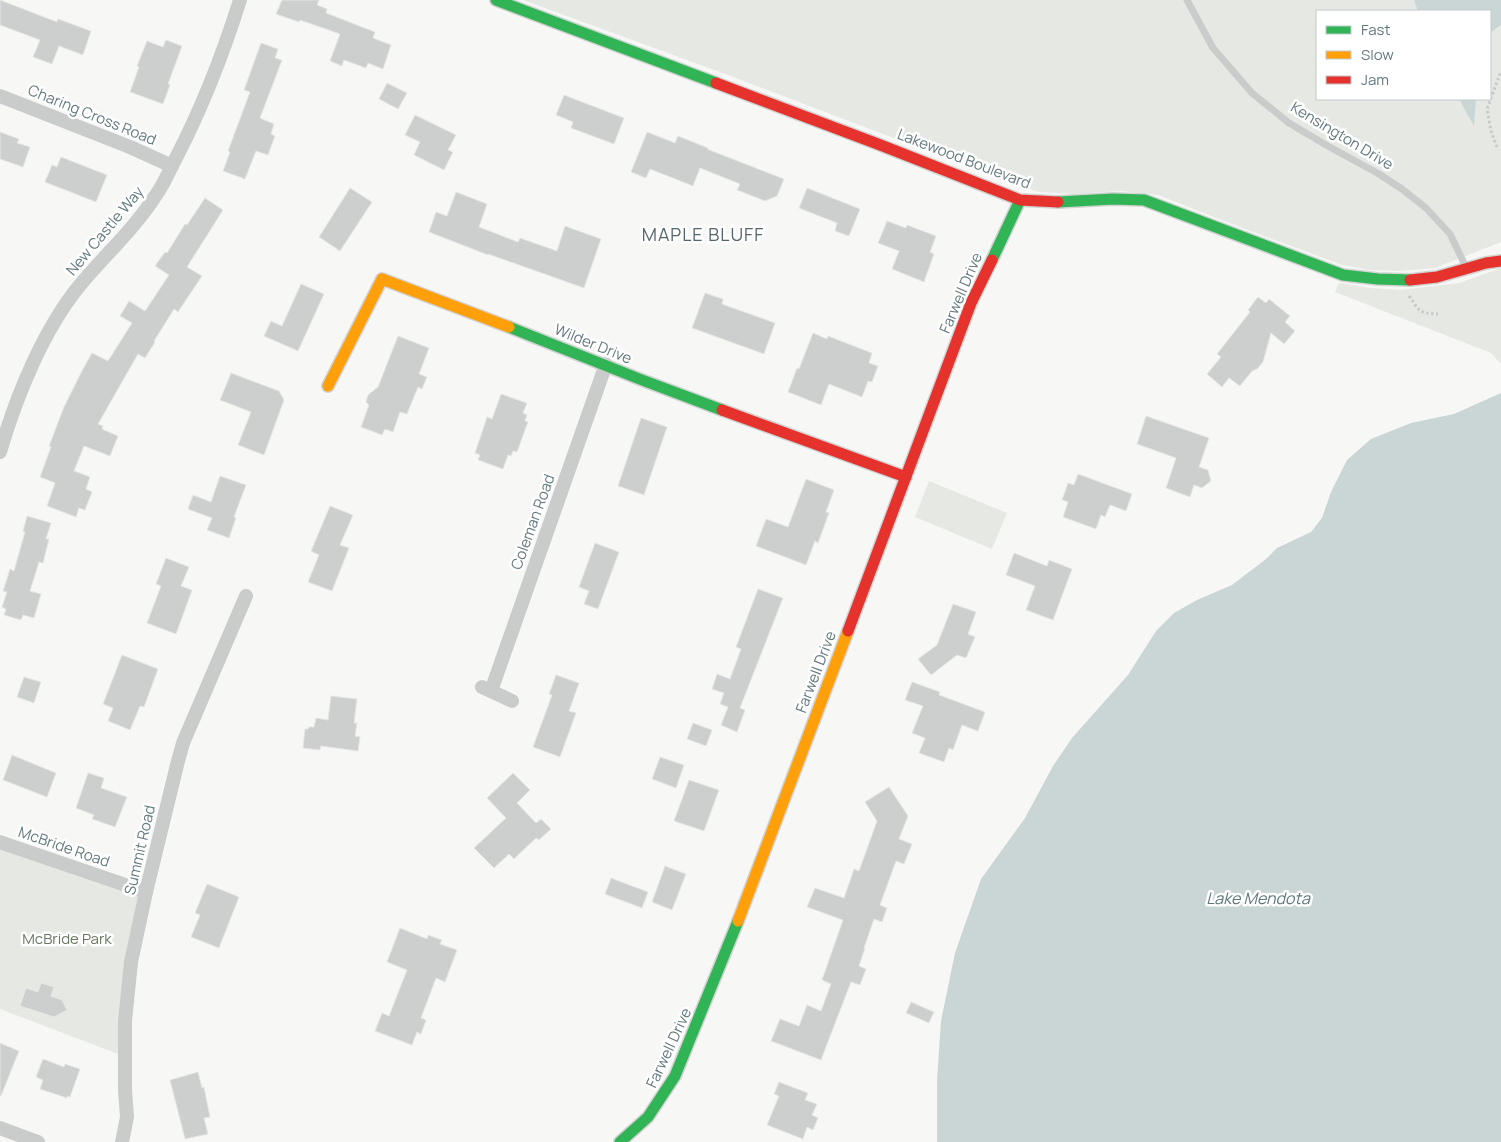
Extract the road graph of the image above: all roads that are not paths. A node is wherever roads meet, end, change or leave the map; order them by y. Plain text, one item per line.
1 (240, 0) edge
2 (496, 0) edge
3 (1187, 0) edge
4 (0, 96) edge
5 (172, 166) junction
6 (1020, 200) junction
7 (1501, 248) edge
8 (1496, 261) edge
9 (1467, 269) junction
10 (606, 364) junction
11 (328, 386) dead end
12 (0, 452) edge
13 (906, 477) junction
14 (246, 596) dead end
15 (512, 701) dead end
16 (0, 842) edge
17 (146, 892) junction
18 (126, 1124) junction
19 (0, 1128) edge
20 (38, 1142) edge
21 (122, 1142) edge
22 (133, 1142) edge
23 (620, 1142) edge

1 - 5 street, New Castle Way
2 - 6 street, Lakewood Boulevard
3 - 9 lane, Kensington Drive
4 - 5 street, Charing Cross Road
5 - 12 street, New Castle Way
6 - 9 street, Lakewood Boulevard
6 - 13 street, Farwell Drive
7 - 8 street, Lakewood Boulevard
8 - 9 street, Lakewood Boulevard
10 - 11 street, Wilder Drive
10 - 13 street, Wilder Drive
10 - 15 street, Coleman Road
13 - 23 street, Farwell Drive
14 - 17 street, Summit Road
16 - 17 street, McBride Road
17 - 18 street, Summit Road
18 - 21 street, Summit Road
18 - 22 street, Summit Road
19 - 20 street

